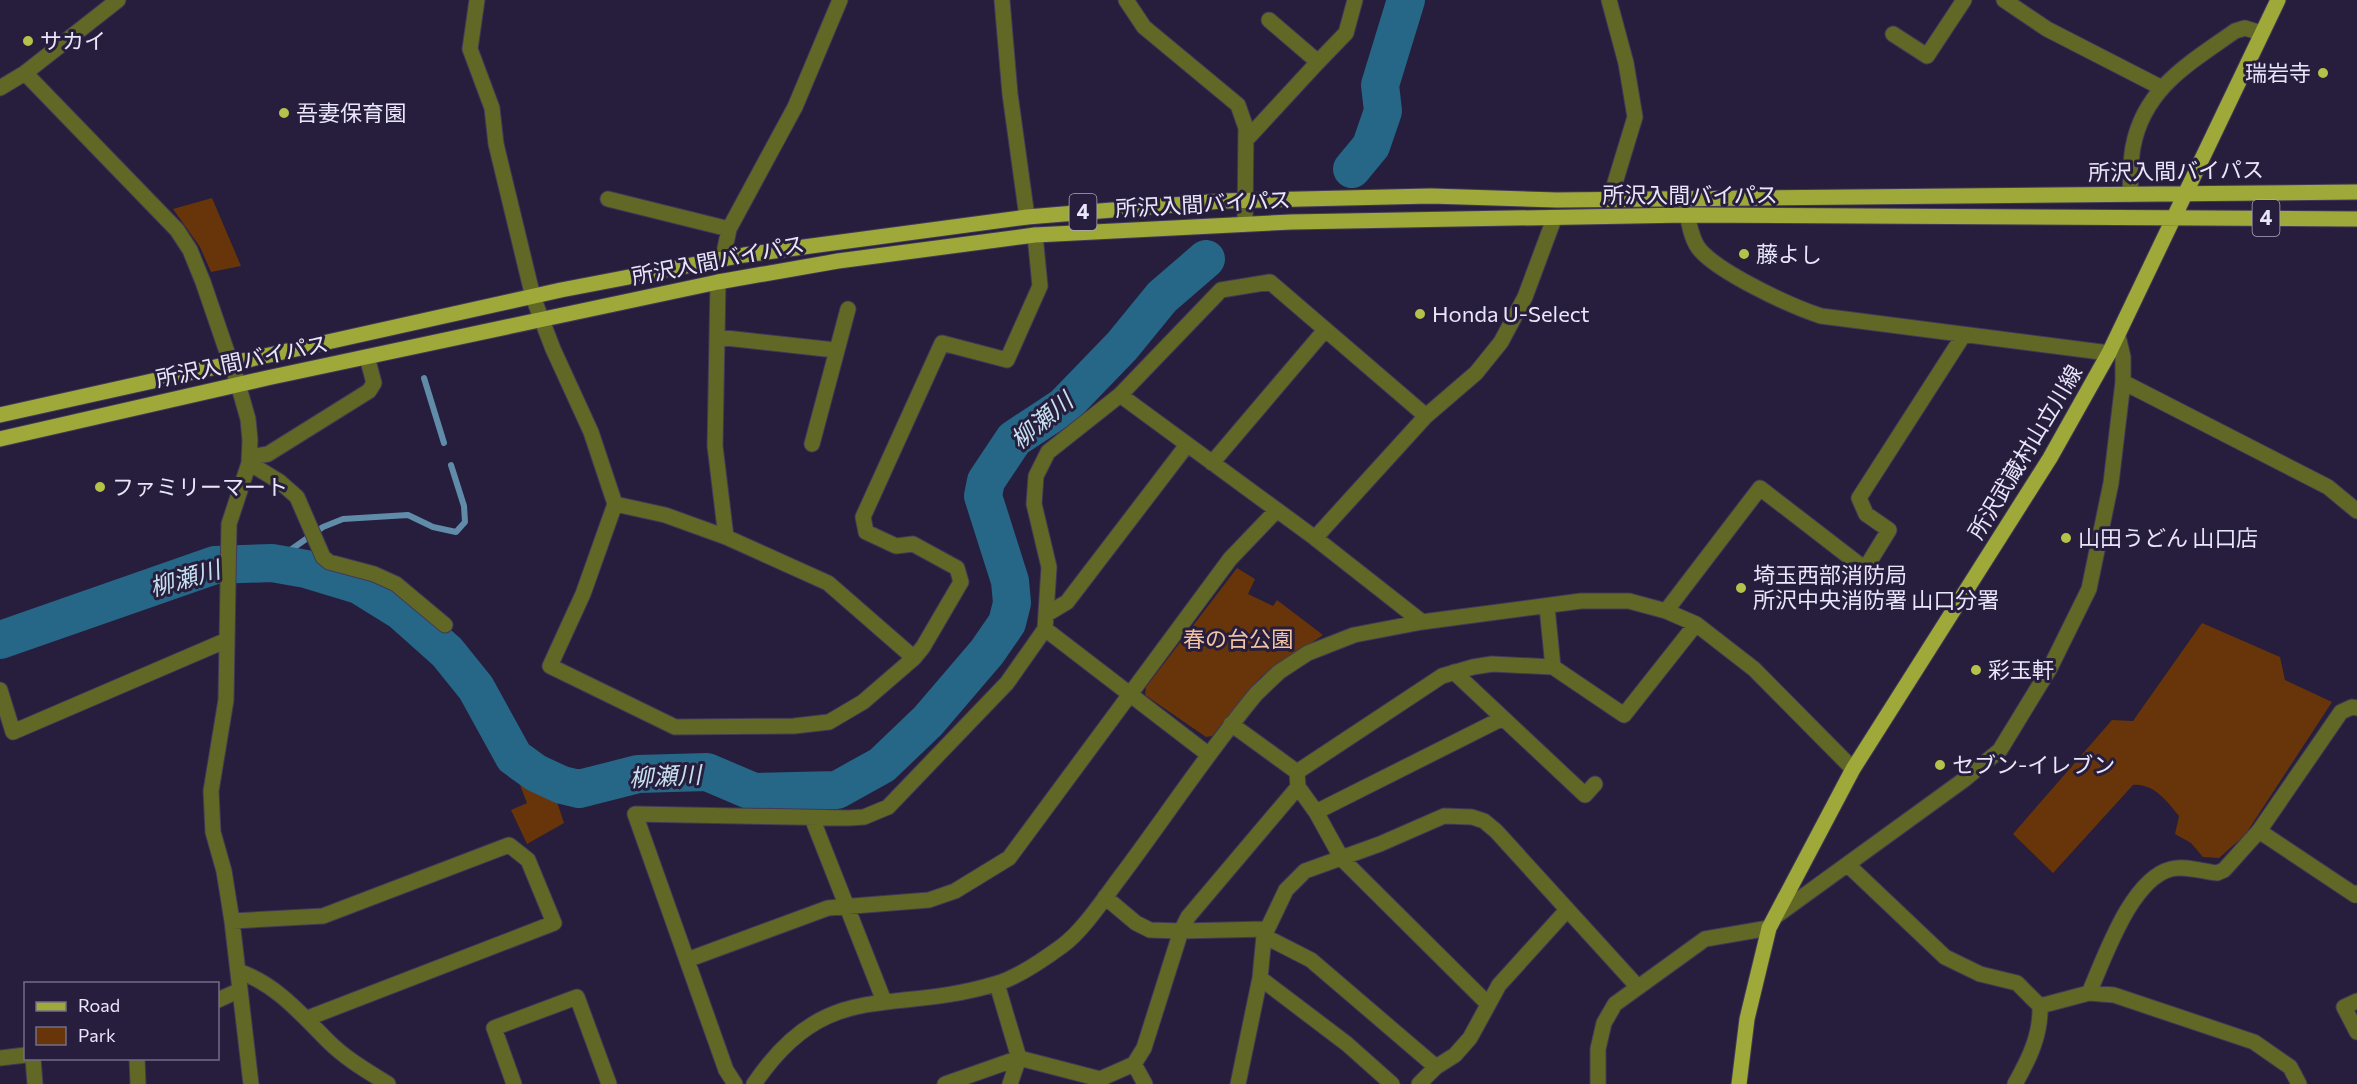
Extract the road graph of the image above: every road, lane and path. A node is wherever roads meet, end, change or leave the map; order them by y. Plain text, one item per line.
1 (118, 0) edge
2 (477, 0) edge
3 (840, 0) edge
4 (1002, 0) edge
5 (1126, 0) edge
6 (1355, 0) edge
7 (1609, 0) edge
8 (1964, 0) edge
9 (2004, 0) edge
10 (2278, 0) edge
11 (1269, 20) dead end
12 (2261, 33) junction
13 (1893, 34) dead end
14 (1318, 62) junction
15 (25, 73) junction
16 (2160, 87) junction
17 (0, 88) edge
18 (1246, 140) junction
19 (2357, 192) edge
20 (2130, 194) junction
21 (2186, 195) junction
22 (608, 199) dead end
23 (1610, 199) junction
24 (1245, 200) junction
25 (1687, 215) junction
26 (1027, 217) junction
27 (1554, 219) junction
28 (2175, 219) junction
29 (2357, 219) edge
30 (1245, 224) junction
31 (729, 229) junction
32 (1035, 235) junction
33 (723, 258) junction
34 (718, 282) junction
35 (533, 297) junction
36 (848, 309) dead end
37 (540, 319) junction
38 (1325, 330) junction
39 (1963, 336) junction
40 (2118, 336) junction
41 (717, 337) junction
42 (836, 350) junction
43 (2109, 353) junction
44 (367, 357) junction
45 (231, 364) junction
46 (2123, 382) junction
47 (238, 384) junction
48 (1120, 395) junction
49 (0, 415) edge
50 (1426, 416) junction
51 (0, 439) edge
52 (812, 444) dead end
53 (1187, 445) junction
54 (250, 460) junction
55 (1212, 463) junction
56 (615, 504) junction
57 (1276, 511) junction
58 (2357, 511) edge
59 (726, 537) junction
60 (1315, 537) junction
61 (1547, 607) junction
62 (1666, 611) junction
63 (1046, 621) junction
64 (1422, 621) junction
65 (1696, 624) junction
66 (445, 625) dead end
67 (227, 640) junction
68 (914, 658) junction
69 (1554, 666) junction
70 (1454, 672) junction
71 (0, 690) edge
72 (1129, 695) junction
73 (2357, 708) edge
74 (1501, 718) junction
75 (1231, 724) junction
76 (1209, 755) junction
77 (1853, 769) junction
78 (1298, 779) junction
79 (1595, 784) dead end
80 (1316, 812) junction
81 (812, 818) junction
82 (2259, 831) junction
83 (1342, 859) junction
84 (1848, 865) junction
85 (2357, 892) edge
86 (1105, 897) junction
87 (848, 906) junction
88 (1568, 910) junction
89 (232, 921) junction
90 (1773, 922) junction
91 (1181, 931) junction
92 (1265, 932) junction
93 (687, 960) junction
94 (238, 971) junction
95 (1260, 978) junction
96 (997, 984) junction
97 (1637, 986) junction
98 (240, 990) junction
99 (2089, 993) junction
100 (219, 1000) edge
101 (884, 1001) junction
102 (2357, 1001) edge
103 (1488, 1004) junction
104 (2040, 1006) junction
105 (308, 1018) junction
106 (2357, 1032) edge
107 (24, 1055) edge
108 (0, 1058) edge
109 (1019, 1058) junction
110 (33, 1060) edge
111 (137, 1060) edge
112 (1134, 1064) junction
113 (1436, 1067) junction
114 (35, 1084) edge
115 (138, 1084) edge
116 (251, 1084) edge
117 (388, 1084) edge
118 (514, 1084) edge
119 (609, 1084) edge
120 (735, 1084) edge
121 (754, 1084) edge
122 (945, 1084) edge
123 (1010, 1084) edge
124 (1145, 1084) edge
125 (1238, 1084) edge
126 (1392, 1084) edge
127 (1419, 1084) edge
128 (1598, 1084) edge
129 (1739, 1084) edge
130 (2015, 1084) edge
131 (2299, 1084) edge

1 - 15 street
2 - 35 street
3 - 31 street
4 - 26 street
5 - 18 street
6 - 14 street
7 - 23 street
8 - 13 street
9 - 16 street
10 - 12 main road, 所沢武蔵村山立川線
11 - 14 street
12 - 16 street
12 - 21 main road, 所沢武蔵村山立川線
14 - 18 street
15 - 17 street
15 - 45 street
16 - 20 street
18 - 24 street
19 - 21 main road, 所沢入間バイパス / 4
20 - 21 main road, 所沢入間バイパス / 4
20 - 23 main road, 所沢入間バイパス / 4
21 - 28 main road, 所沢武蔵村山立川線
22 - 31 street
23 - 24 main road, 所沢入間バイパス / 4
24 - 26 main road, 所沢入間バイパス / 4
24 - 30 street
25 - 27 main road, 所沢入間バイパス / 4
25 - 28 main road, 所沢入間バイパス / 4
25 - 39 street
26 - 33 main road, 所沢入間バイパス / 4
27 - 30 main road, 所沢入間バイパス / 4
27 - 50 street
28 - 29 main road, 所沢入間バイパス / 4
28 - 40 main road, 所沢武蔵村山立川線
30 - 32 main road, 所沢入間バイパス / 4
31 - 33 street
32 - 34 main road, 所沢入間バイパス / 4
32 - 68 street
33 - 35 main road, 所沢入間バイパス / 4
34 - 37 main road, 所沢入間バイパス / 4
34 - 41 street
35 - 37 street
35 - 45 main road, 所沢入間バイパス / 4
36 - 42 street
37 - 44 main road, 所沢入間バイパス / 4
37 - 56 street
38 - 48 street
38 - 50 street
38 - 55 street
39 - 43 street
39 - 62 street
40 - 43 main road, 所沢武蔵村山立川線
40 - 46 street
41 - 42 street
41 - 59 street
42 - 52 street
43 - 77 main road, 所沢武蔵村山立川線
44 - 47 main road, 所沢入間バイパス / 4
44 - 54 street
45 - 47 street
45 - 49 main road, 所沢入間バイパス / 4
46 - 58 street
46 - 84 street
47 - 51 main road, 所沢入間バイパス / 4
47 - 54 street
48 - 53 street
48 - 63 street
50 - 60 street
53 - 55 street
53 - 63 street
54 - 66 street
54 - 67 street
55 - 57 street
56 - 59 street
56 - 68 street
57 - 60 street
57 - 72 street
59 - 68 street
60 - 64 street
61 - 62 street
61 - 64 street
61 - 69 street
62 - 65 street
63 - 72 street
63 - 81 street
64 - 75 street
65 - 69 street
65 - 77 street
67 - 71 street
67 - 89 street
69 - 70 street
70 - 74 street
70 - 78 street
72 - 76 street
72 - 87 street
73 - 82 street
74 - 79 street
74 - 80 street
75 - 76 street
75 - 78 street
76 - 86 street
77 - 90 main road, 所沢武蔵村山立川線
78 - 80 street
78 - 91 street
80 - 83 street
81 - 87 street
81 - 93 street
82 - 85 street
82 - 99 street
83 - 88 street
83 - 92 street
83 - 103 street
84 - 90 street
84 - 104 street
86 - 91 street
86 - 96 street
87 - 93 street
87 - 101 street
88 - 97 street
88 - 103 street
89 - 94 street
89 - 105 street
90 - 97 street
90 - 129 main road, 所沢武蔵村山立川線
91 - 92 street
91 - 112 street
92 - 95 street
92 - 113 street
93 - 120 street
94 - 98 street
94 - 105 street
95 - 125 street
95 - 126 street
96 - 101 street
96 - 109 street
97 - 128 street
98 - 100 street
98 - 116 street
99 - 104 street
99 - 131 street
101 - 121 street
102 - 106 street
103 - 113 street
104 - 130 street
105 - 117 street
107 - 108 street
109 - 112 street
109 - 122 street
109 - 123 street
110 - 114 street
111 - 115 street
112 - 124 street
113 - 127 street
118 - 119 street

